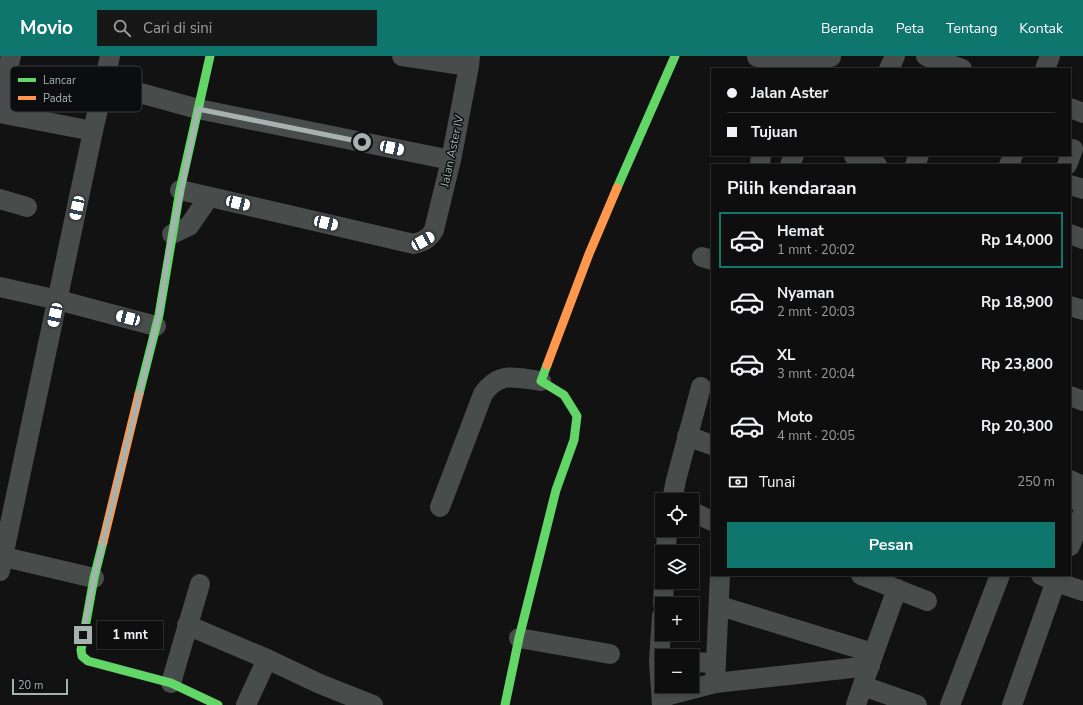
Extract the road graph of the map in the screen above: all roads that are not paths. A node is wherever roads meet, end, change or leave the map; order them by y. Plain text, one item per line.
1 (10, 56) edge
2 (110, 56) edge
3 (210, 56) edge
4 (402, 56) edge
5 (675, 56) edge
6 (895, 56) edge
7 (926, 56) edge
8 (1050, 56) edge
9 (757, 57) edge
10 (469, 61) edge
11 (829, 61) edge
12 (108, 66) edge
13 (890, 68) edge
14 (959, 68) edge
15 (1045, 68) edge
16 (142, 94) edge
17 (0, 102) edge
18 (1071, 108) edge
19 (198, 109) junction
20 (0, 112) edge
21 (97, 112) edge
22 (1083, 113) edge
23 (93, 131) junction
24 (854, 159) edge
25 (451, 160) junction
26 (873, 164) edge
27 (1071, 185) edge
28 (1083, 189) edge
29 (180, 190) junction
30 (209, 196) junction
31 (0, 199) edge
32 (27, 207) dead end
33 (172, 234) junction
34 (1071, 234) edge
35 (1083, 239) edge
36 (0, 287) edge
37 (58, 300) junction
38 (1071, 306) edge
39 (1083, 310) edge
40 (156, 326) junction
41 (542, 381) junction
42 (701, 387) dead end
43 (1071, 396) edge
44 (1083, 401) edge
45 (687, 436) junction
46 (711, 445) edge
47 (1071, 480) edge
48 (1083, 486) edge
49 (673, 493) edge
50 (1071, 498) edge
51 (1083, 503) edge
52 (440, 507) dead end
53 (1083, 513) edge
54 (1071, 543) edge
55 (1, 561) edge
56 (720, 576) edge
57 (864, 576) edge
58 (1000, 576) edge
59 (1052, 577) edge
60 (94, 578) junction
61 (200, 584) dead end
62 (897, 588) junction
63 (1083, 591) edge
64 (927, 601) dead end
65 (720, 606) junction
66 (187, 625) junction
67 (519, 638) junction
68 (610, 654) dead end
69 (267, 659) junction
70 (872, 659) junction
71 (699, 662) edge
72 (716, 663) junction
73 (171, 683) junction
74 (715, 683) junction
75 (863, 686) junction
76 (662, 701) edge
77 (218, 705) edge
78 (246, 705) edge
79 (373, 705) edge
80 (505, 705) edge
81 (856, 705) edge
82 (917, 705) edge
83 (950, 705) edge
84 (1012, 705) edge

1 - 17 street
2 - 12 street
3 - 19 street
4 - 10 street
5 - 41 street
6 - 13 street
7 - 14 street
8 - 15 street
9 - 11 street
10 - 25 street, Jalan Aster IV
16 - 19 street
18 - 22 street
19 - 25 street
19 - 29 street
20 - 23 street
21 - 23 street
23 - 37 street
24 - 26 street
25 - 30 street, Jalan Aster IV
27 - 28 street
29 - 30 street
29 - 33 street
30 - 33 street
31 - 32 street
33 - 40 street
34 - 35 street
36 - 37 street
37 - 40 street
37 - 55 street
38 - 39 street
40 - 60 street
41 - 52 street
41 - 67 street
42 - 45 street
43 - 44 street
45 - 46 street
45 - 49 street
47 - 48 street
50 - 51 street
53 - 54 street
55 - 60 street
56 - 65 street
57 - 62 street
58 - 83 street
59 - 63 street
59 - 84 street
60 - 73 street
61 - 66 street
62 - 64 street
62 - 70 street
65 - 70 street
65 - 72 street
66 - 69 street
66 - 73 street
67 - 68 street
67 - 80 street
69 - 78 street
69 - 79 street
70 - 74 street
70 - 75 street
71 - 72 street
72 - 74 street
73 - 77 street
74 - 76 street
75 - 81 street
75 - 82 street

